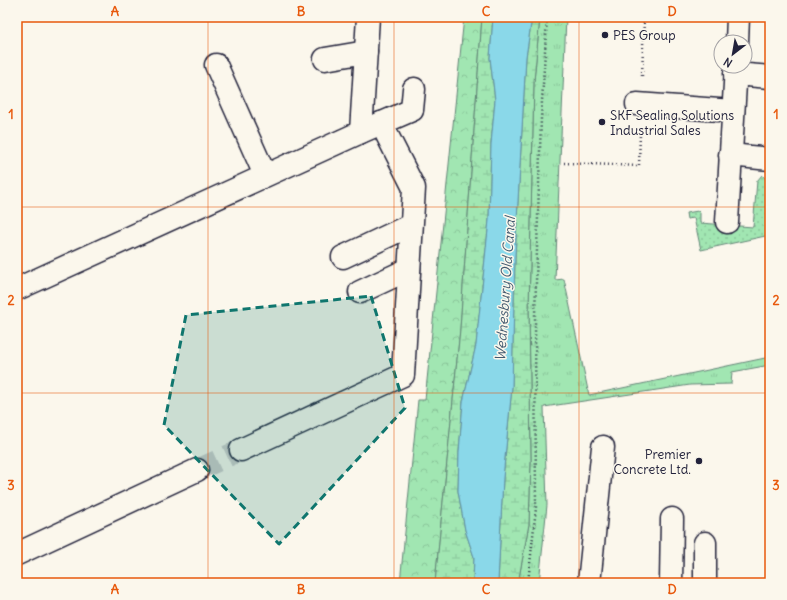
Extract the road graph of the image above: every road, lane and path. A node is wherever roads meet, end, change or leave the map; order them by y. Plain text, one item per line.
1 (368, 17) edge
2 (547, 17) edge
3 (738, 17) edge
4 (737, 34) edge
5 (366, 52) junction
6 (325, 59) dead end
7 (216, 65) dead end
8 (735, 74) edge
9 (753, 74) edge
10 (770, 77) edge
11 (414, 89) dead end
12 (637, 104) dead end
13 (733, 111) junction
14 (381, 123) junction
15 (361, 132) junction
16 (730, 155) junction
17 (770, 159) edge
18 (266, 175) junction
19 (727, 222) dead end
20 (411, 225) junction
21 (343, 257) dead end
22 (409, 269) junction
23 (17, 289) edge
24 (360, 292) dead end
25 (603, 447) dead end
26 (241, 450) tunnel mouth
27 (197, 470) tunnel mouth
28 (672, 519) dead end
29 (705, 542) dead end
30 (17, 554) edge
31 (528, 583) edge
32 (590, 583) edge
33 (671, 583) edge
34 (705, 583) edge

1 - 5 street
2 - 31 path
3 - 4 street
5 - 6 street
5 - 15 street
7 - 18 street
8 - 13 street
9 - 10 street
11 - 14 street
12 - 13 street
13 - 16 street
14 - 15 street
14 - 20 street
15 - 18 street
16 - 17 street
16 - 19 street
18 - 23 street
20 - 21 street
20 - 22 street
22 - 24 street
22 - 26 street
25 - 32 street
27 - 30 street
28 - 33 street
29 - 34 street

